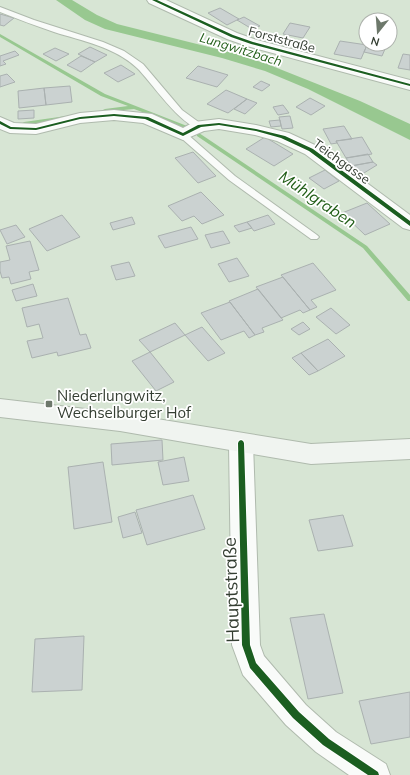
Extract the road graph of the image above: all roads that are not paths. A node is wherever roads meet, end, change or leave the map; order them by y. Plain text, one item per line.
1 (154, 0) edge
2 (0, 9) edge
3 (410, 85) edge
4 (0, 122) edge
5 (191, 131) junction
6 (410, 224) edge
7 (314, 237) dead end
8 (0, 408) edge
9 (241, 443) junction
10 (410, 449) edge
11 (375, 775) edge

1 - 3 street, Forststraße
2 - 5 lane
4 - 5 street
5 - 6 street, Teichgasse
5 - 7 lane
8 - 9 main road
9 - 10 main road
9 - 11 street, Hauptstraße

